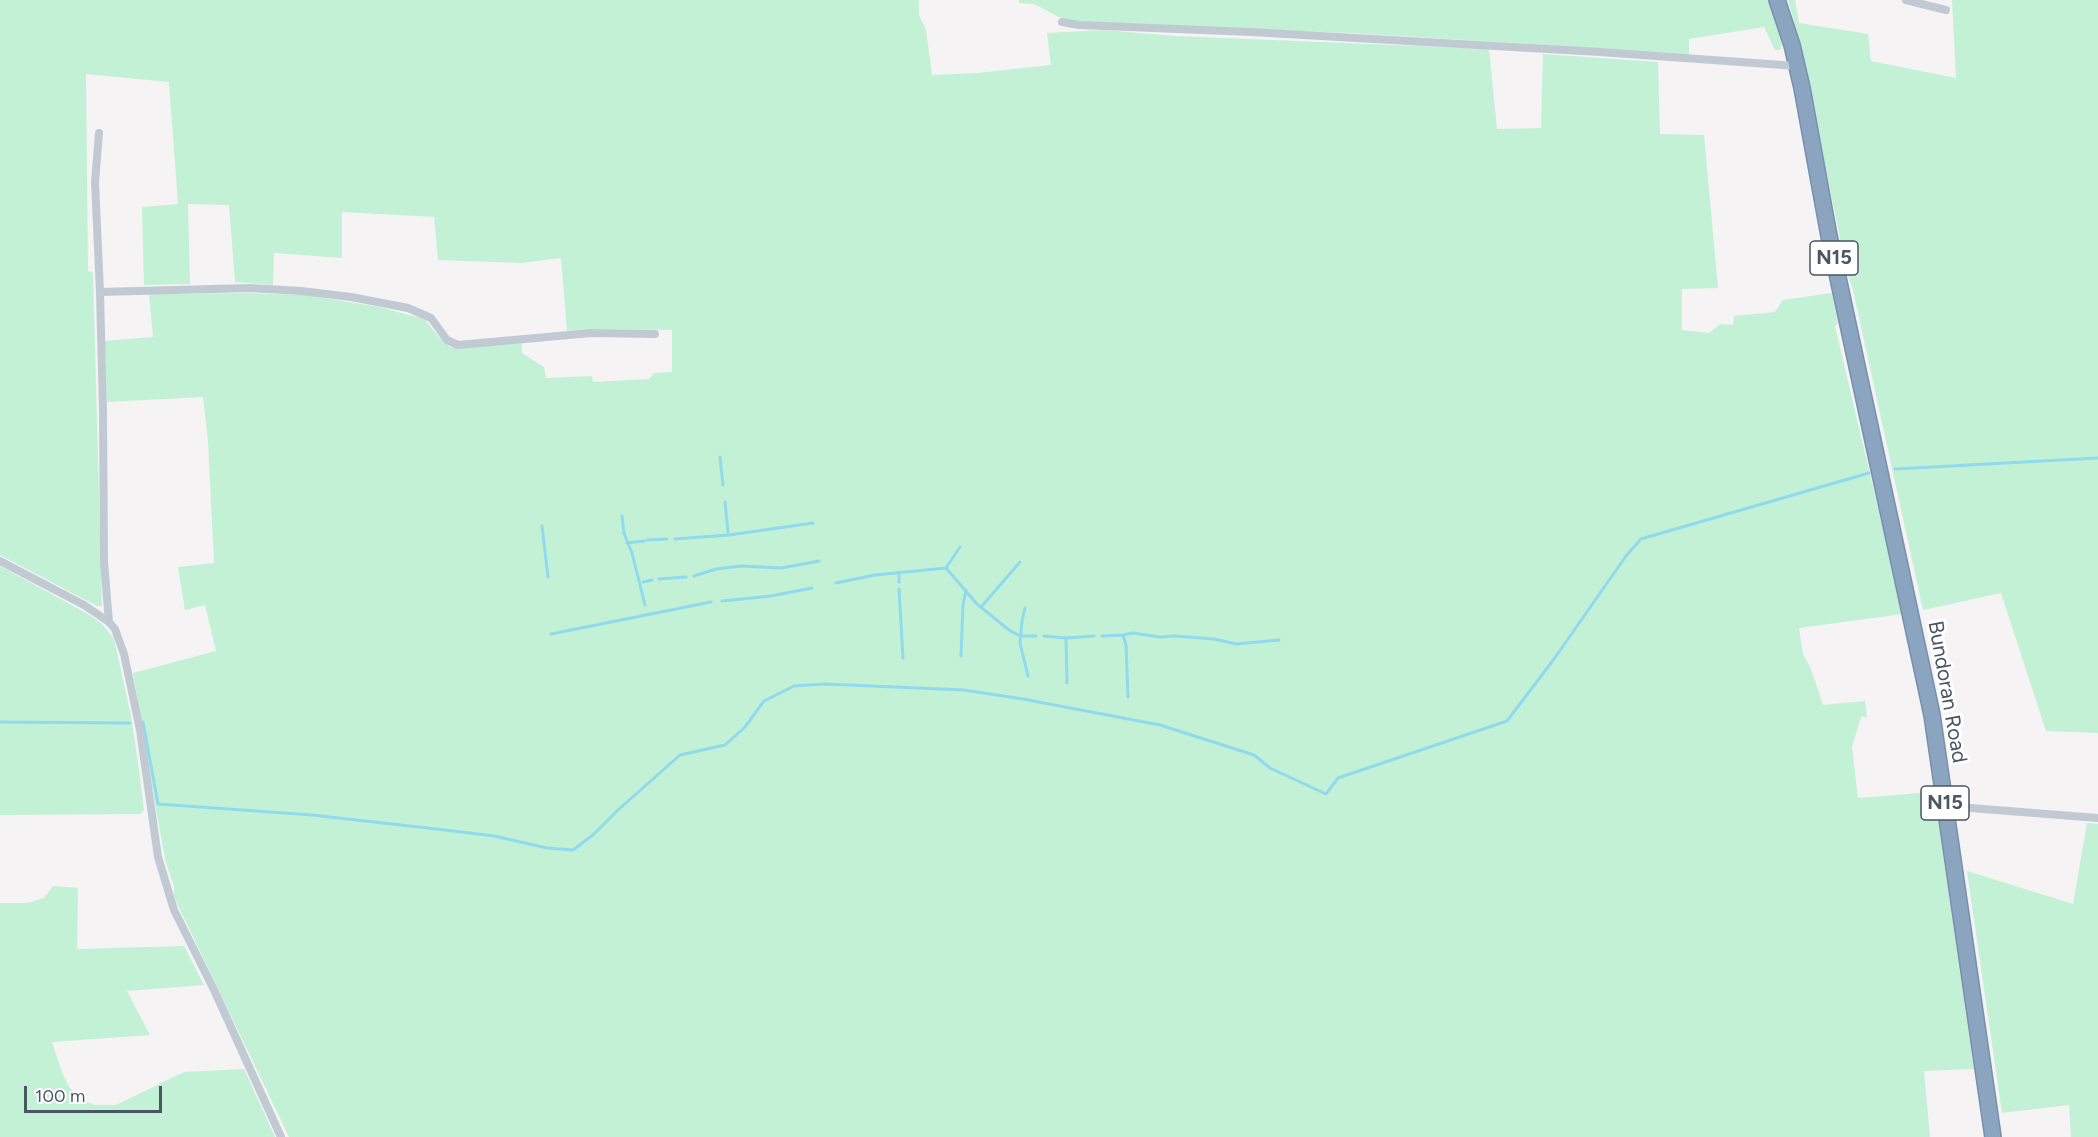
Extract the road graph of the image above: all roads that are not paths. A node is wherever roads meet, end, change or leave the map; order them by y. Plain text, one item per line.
1 (1777, 0) edge
2 (1906, 0) edge
3 (1946, 10) dead end
4 (1062, 22) dead end
5 (1797, 66) junction
6 (99, 132) dead end
7 (100, 292) junction
8 (655, 334) dead end
9 (0, 561) edge
10 (109, 622) junction
11 (1945, 806) junction
12 (2098, 818) edge
13 (282, 1137) edge
14 (1993, 1137) edge

1 - 5 highway, N15
2 - 3 street
4 - 5 street
5 - 11 highway, Bundoran Road / N15
6 - 7 street
7 - 8 street
7 - 10 street
9 - 10 street
10 - 13 street
11 - 12 street
11 - 14 highway, Bundoran Road / N15

